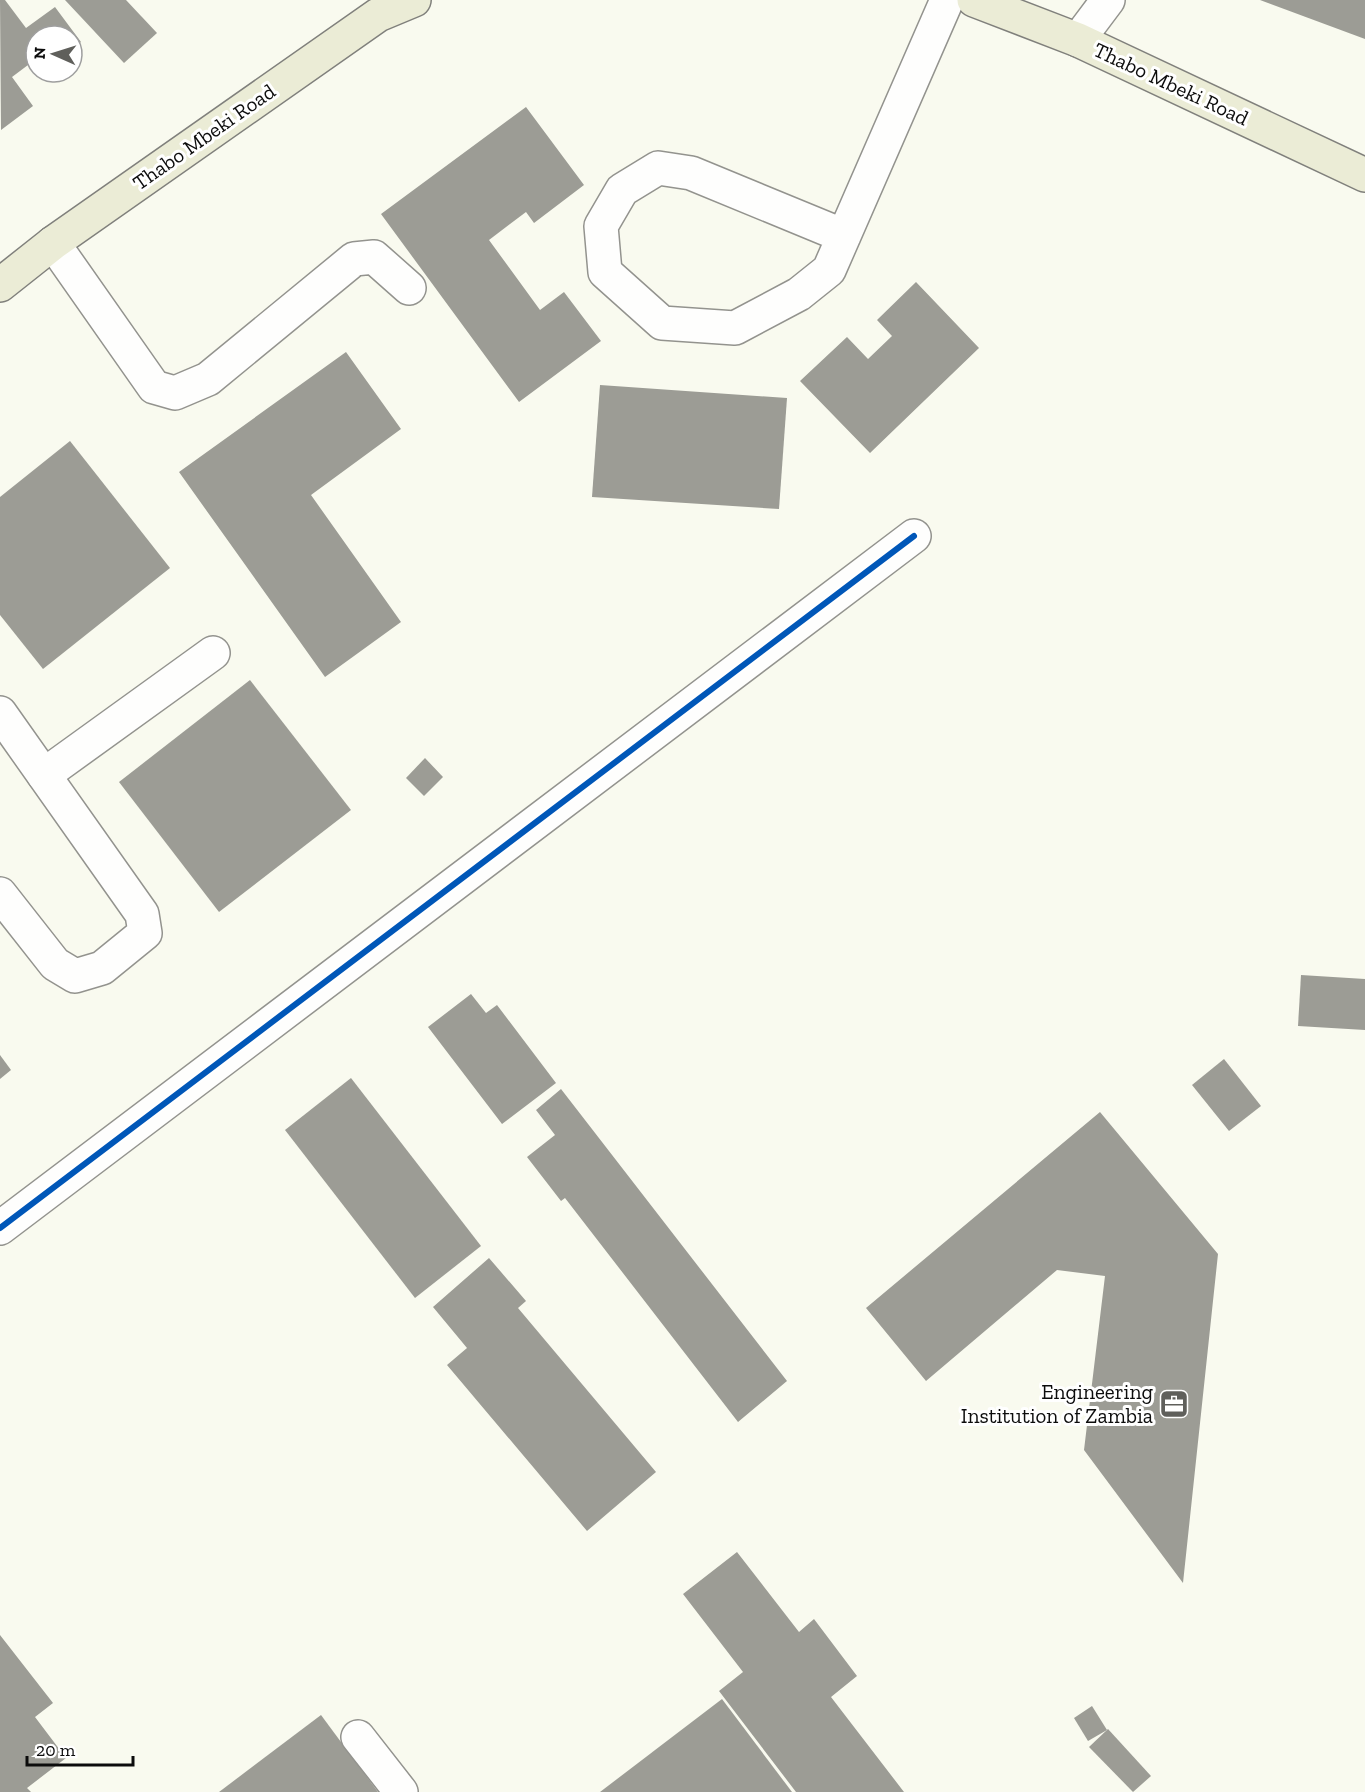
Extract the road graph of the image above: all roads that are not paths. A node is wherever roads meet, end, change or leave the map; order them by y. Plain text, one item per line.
1 (414, 0) edge
2 (947, 0) edge
3 (974, 0) edge
4 (1108, 0) edge
5 (1078, 40) junction
6 (1365, 176) edge
7 (844, 236) junction
8 (53, 243) junction
9 (0, 285) edge
10 (409, 288) dead end
11 (914, 536) dead end
12 (213, 653) dead end
13 (0, 713) edge
14 (44, 775) junction
15 (0, 894) edge
16 (0, 1228) edge
17 (358, 1737) dead end
18 (401, 1792) edge

1 - 8 main road, Thabo Mbeki Road
2 - 7 street
3 - 5 main road, Thabo Mbeki Road
4 - 5 street
5 - 6 main road, Thabo Mbeki Road
7 - 7 street
8 - 9 main road, Thabo Mbeki Road
8 - 10 street
11 - 16 street
12 - 14 street
13 - 14 street
14 - 15 street
17 - 18 street

